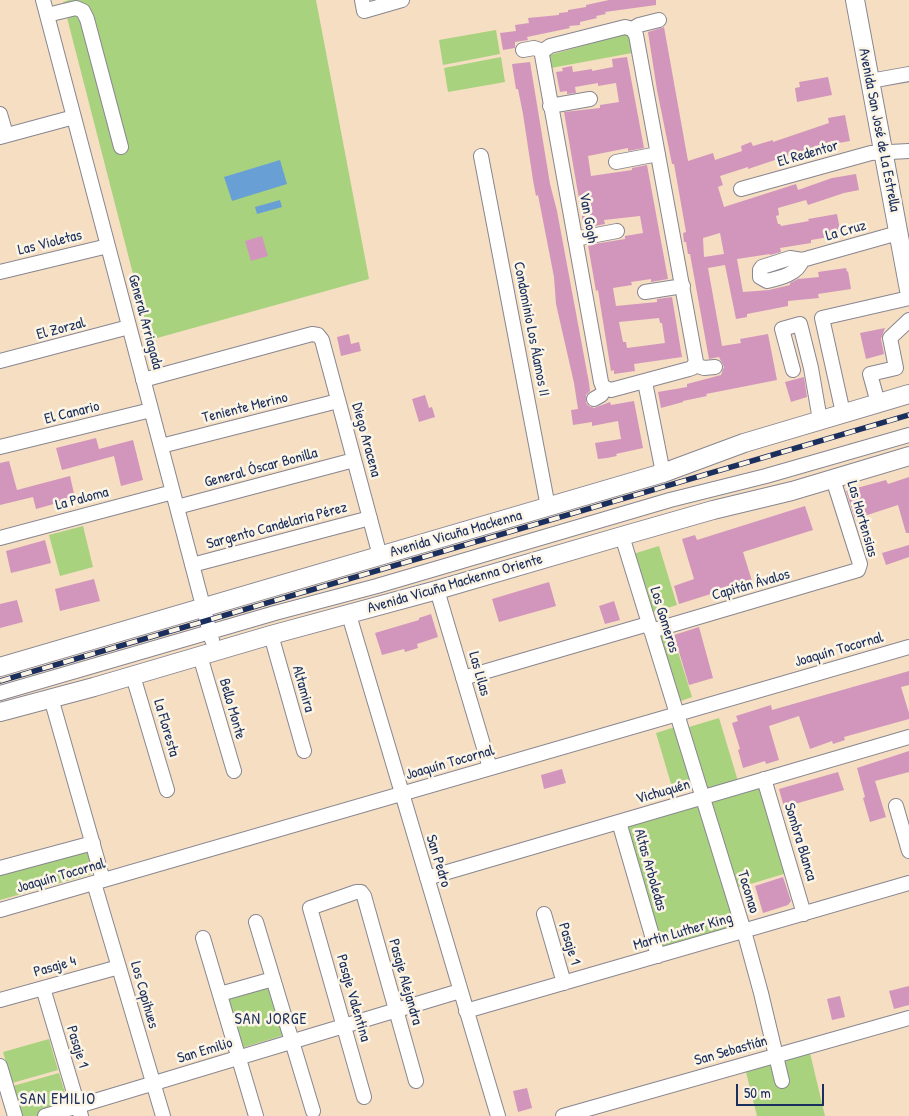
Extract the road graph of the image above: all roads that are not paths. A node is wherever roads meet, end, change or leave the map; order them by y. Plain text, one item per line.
1 (43, 0) edge
2 (362, 0) edge
3 (402, 0) edge
4 (855, 0) edge
5 (47, 15) junction
6 (660, 20) dead end
7 (632, 29) junction
8 (523, 50) dead end
9 (543, 51) junction
10 (909, 74) edge
11 (870, 81) junction
12 (590, 99) dead end
13 (550, 106) junction
14 (0, 114) edge
15 (74, 117) junction
16 (3, 136) edge
17 (121, 147) dead end
18 (909, 151) edge
19 (884, 152) junction
20 (658, 154) junction
21 (481, 156) dead end
22 (616, 162) dead end
23 (741, 189) dead end
24 (617, 230) dead end
25 (898, 233) junction
26 (575, 239) junction
27 (108, 246) junction
28 (802, 260) dead end
29 (0, 272) edge
30 (683, 286) junction
31 (909, 290) edge
32 (646, 292) dead end
33 (909, 298) edge
34 (909, 320) edge
35 (130, 328) junction
36 (0, 361) edge
37 (695, 365) junction
38 (715, 367) dead end
39 (793, 370) dead end
40 (143, 380) junction
41 (645, 382) junction
42 (606, 388) junction
43 (909, 394) edge
44 (594, 399) dead end
45 (338, 401) junction
46 (878, 403) junction
47 (151, 410) junction
48 (843, 413) junction
49 (820, 420) junction
50 (909, 435) edge
51 (161, 446) junction
52 (0, 447) edge
53 (909, 456) edge
54 (354, 460) junction
55 (663, 473) junction
56 (833, 479) junction
57 (173, 492) junction
58 (177, 507) junction
59 (548, 507) junction
60 (370, 518) junction
61 (622, 536) junction
62 (0, 538) edge
63 (380, 556) junction
64 (192, 565) junction
65 (860, 569) joint
66 (437, 590) junction
67 (203, 607) junction
68 (349, 615) junction
69 (649, 627) junction
70 (210, 632) junction
71 (271, 635) junction
72 (909, 646) edge
73 (207, 654) junction
74 (0, 667) edge
75 (133, 676) junction
76 (463, 678) junction
77 (0, 693) edge
78 (51, 698) junction
79 (0, 712) edge
80 (676, 714) junction
81 (909, 737) edge
82 (304, 751) dead end
83 (490, 768) junction
84 (234, 771) dead end
85 (764, 779) junction
86 (167, 790) dead end
87 (402, 794) junction
88 (702, 797) junction
89 (896, 806) dead end
90 (619, 822) junction
91 (93, 843) junction
92 (909, 851) edge
93 (0, 868) edge
94 (426, 878) junction
95 (99, 882) junction
96 (909, 883) edge
97 (361, 892) joint
98 (0, 910) edge
99 (544, 914) dead end
100 (804, 914) junction
101 (256, 922) dead end
102 (744, 931) junction
103 (203, 938) dead end
104 (658, 956) junction
105 (119, 967) junction
106 (273, 979) junction
107 (564, 983) junction
108 (43, 988) junction
109 (460, 991) junction
110 (220, 994) junction
111 (0, 1000) edge
112 (396, 1011) junction
113 (466, 1011) junction
114 (909, 1018) edge
115 (344, 1026) junction
116 (292, 1042) junction
117 (775, 1056) junction
118 (239, 1058) junction
119 (0, 1066) edge
120 (416, 1081) dead end
121 (782, 1081) dead end
122 (153, 1084) junction
123 (364, 1097) dead end
124 (79, 1111) edge
125 (313, 1112) dead end
126 (15, 1116) edge
127 (45, 1116) edge
128 (163, 1116) edge
129 (256, 1116) edge
130 (498, 1116) edge
131 (563, 1116) edge

1 - 5 street, General Arriagada
2 - 3 street
4 - 11 main road, Avenida San José de La Estrella
5 - 15 street, General Arriagada
5 - 17 street
6 - 7 street
7 - 9 street
7 - 20 street
8 - 9 street
9 - 13 street, Van Gogh
10 - 11 street
11 - 19 main road, Avenida San José de La Estrella
12 - 13 street
13 - 26 street, Van Gogh
14 - 16 street
15 - 16 street
15 - 27 street, General Arriagada
18 - 19 street, El Redentor
19 - 23 street, El Redentor
19 - 25 main road, Avenida San José de La Estrella
20 - 22 street
20 - 30 street
21 - 59 street, Condominio Los Álamos II
24 - 26 street
25 - 28 street, La Cruz
25 - 31 main road, Avenida San José de La Estrella
26 - 42 street, Van Gogh
27 - 29 street, Las Violetas
27 - 35 street, General Arriagada
30 - 32 street
30 - 37 street
33 - 48 street
34 - 46 street
35 - 36 street, El Zorzal
35 - 40 street, General Arriagada
37 - 38 street
37 - 41 street
39 - 49 street
40 - 45 street, Diego Aracena
40 - 47 street, General Arriagada
41 - 42 street
41 - 55 street
42 - 44 street
43 - 46 main road, Avenida Vicuña Mackenna
45 - 51 street, Teniente Merino
45 - 54 street, Diego Aracena
46 - 48 main road, Avenida Vicuña Mackenna
47 - 51 street, General Arriagada
47 - 52 street, El Canario
48 - 49 main road, Avenida Vicuña Mackenna
49 - 55 main road, Avenida Vicuña Mackenna
50 - 70 street
51 - 57 street, General Arriagada
53 - 56 main road, Avenida Vicuña Mackenna Oriente
54 - 58 street, General Óscar Bonilla
54 - 60 street, Diego Aracena
55 - 59 main road, Avenida Vicuña Mackenna
56 - 61 main road, Avenida Vicuña Mackenna Oriente
56 - 65 street, Las Hortensias
57 - 58 street, General Arriagada
57 - 62 street, La Paloma
58 - 64 street, General Arriagada
59 - 63 main road, Avenida Vicuña Mackenna
60 - 63 street, Diego Aracena
60 - 64 street, Sargento Candelaria Pérez
61 - 66 main road, Avenida Vicuña Mackenna Oriente
61 - 69 street, Los Gomeros
63 - 67 main road, Avenida Vicuña Mackenna
64 - 67 street, General Arriagada
65 - 69 street, Capitán Ávalos
66 - 68 main road, Avenida Vicuña Mackenna Oriente
66 - 76 street, Las Lilas
67 - 70 street, General Arriagada
67 - 74 main road, Avenida Vicuña Mackenna
68 - 71 main road, Avenida Vicuña Mackenna Oriente
68 - 87 street, San Pedro
69 - 76 street, Capitán Ávalos
69 - 80 street, Los Gomeros
70 - 73 street, General Arriagada
70 - 77 street
71 - 73 main road, Avenida Vicuña Mackenna Oriente
71 - 82 street, Altamira
72 - 80 street, Joaquín Tocornal
73 - 75 main road, Avenida Vicuña Mackenna Oriente
73 - 84 street, Bello Monte
75 - 78 main road, Avenida Vicuña Mackenna Oriente
75 - 86 street, La Floresta
76 - 83 street, Las Lilas
78 - 79 main road, Avenida Vicuña Mackenna Oriente
78 - 91 street, Los Copihues
80 - 83 street, Joaquín Tocornal
80 - 88 street, Toconao
81 - 85 street, Vichuquén
83 - 87 street, Joaquín Tocornal
85 - 88 street, Vichuquén
85 - 100 street, Sombra Blanca
87 - 94 street, San Pedro
87 - 95 street, Joaquín Tocornal
88 - 90 street, Vichuquén
88 - 102 street, Toconao
89 - 92 street
90 - 94 street, Vichuquén
90 - 104 street, Altas Arboledas
91 - 93 street, Joaquín Tocornal
91 - 95 street, Los Copihues
94 - 109 street, San Pedro
95 - 98 street, Joaquín Tocornal
95 - 105 street, Los Copihues
96 - 100 street, Martin Luther King
97 - 112 street, Pasaje Alejandra
97 - 115 street, Pasaje Valentina
99 - 107 street, Pasaje 1
100 - 102 street, Martin Luther King
101 - 106 street
102 - 104 street, Martin Luther King
102 - 117 street, Toconao
103 - 110 street
104 - 107 street, Martin Luther King
105 - 108 street, Pasaje 4
105 - 122 street, Los Copihues
106 - 110 street
106 - 116 street
107 - 113 street, Martin Luther King
108 - 111 street, Pasaje 4
108 - 124 street, Pasaje 1
109 - 112 street, San Emilio
109 - 113 street, San Pedro
110 - 118 street
112 - 115 street, San Emilio
112 - 120 street, Pasaje Alejandra
113 - 130 street, San Pedro
114 - 117 street, San Sebastián
115 - 116 street, San Emilio
115 - 123 street, Pasaje Valentina
116 - 118 street, San Emilio
116 - 125 street
117 - 121 street, Toconao
117 - 131 street, San Sebastián
118 - 122 street, San Emilio
118 - 129 street
119 - 126 street
122 - 124 street, San Emilio
122 - 128 street, Los Copihues
124 - 127 street, San Emilio

